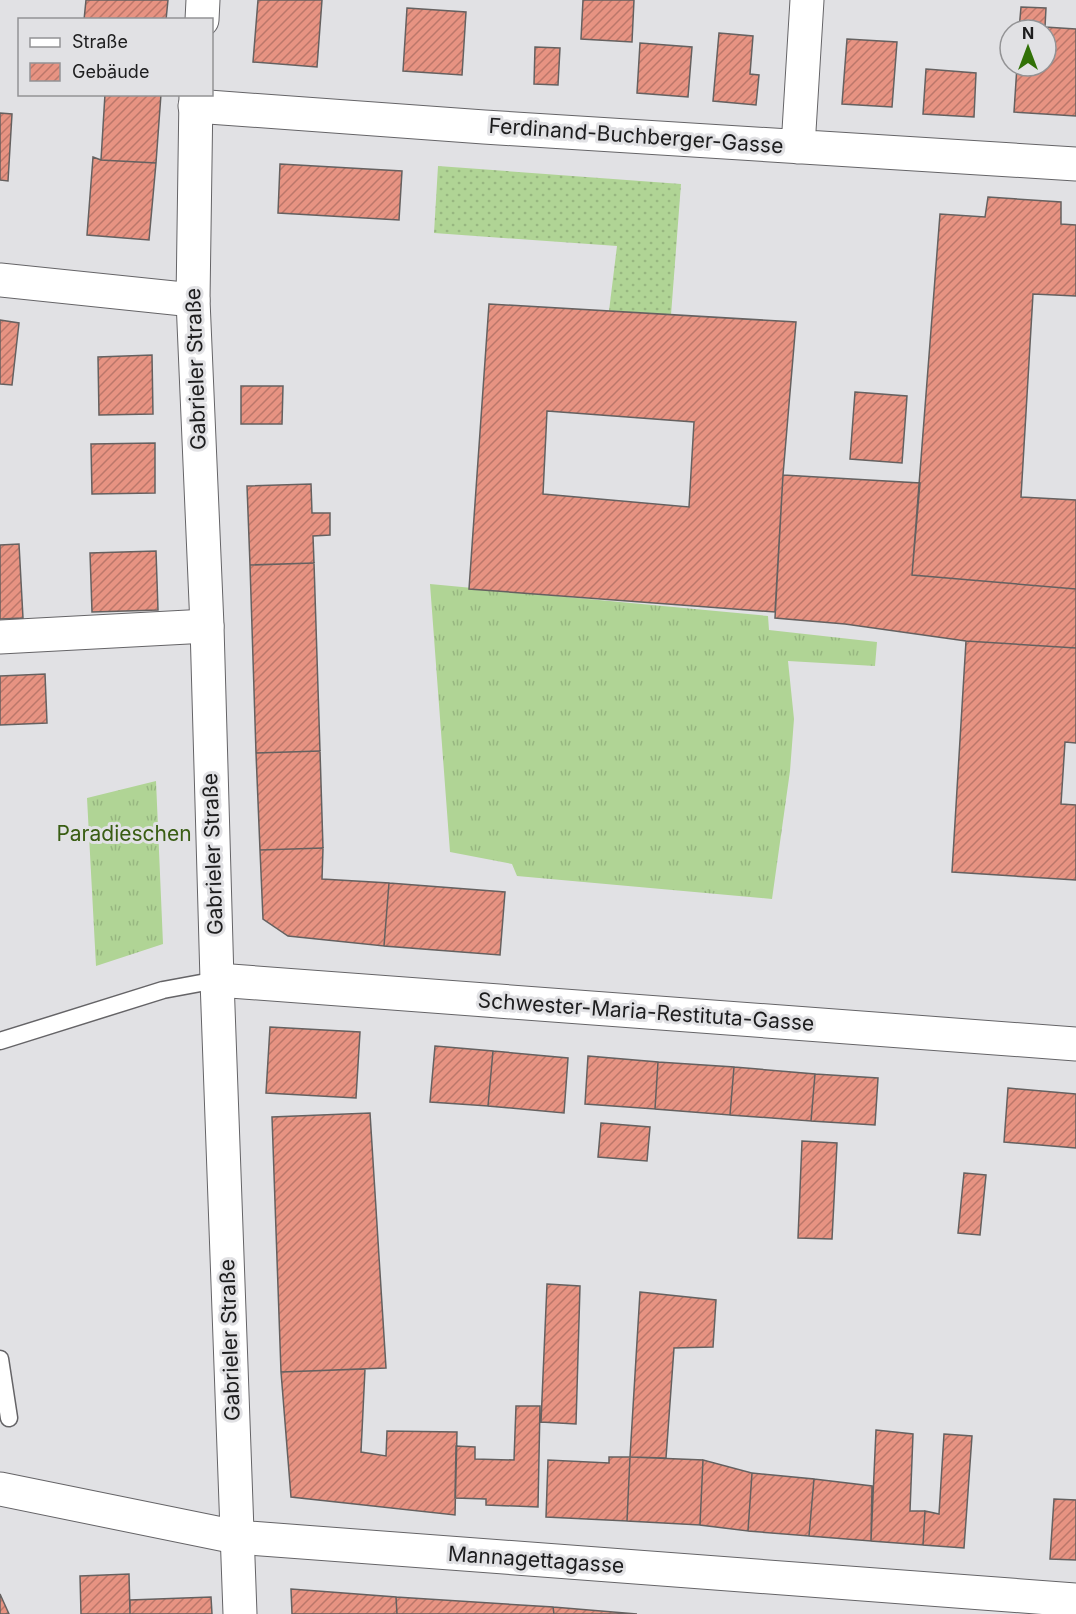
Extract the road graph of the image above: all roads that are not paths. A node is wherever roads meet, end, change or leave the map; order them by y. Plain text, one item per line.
1 (203, 0) edge
2 (807, 0) edge
3 (202, 18) edge
4 (196, 100) edge
5 (798, 147) junction
6 (1076, 164) edge
7 (0, 280) edge
8 (193, 300) junction
9 (207, 626) junction
10 (0, 637) edge
11 (217, 980) junction
12 (0, 1041) edge
13 (1076, 1044) edge
14 (0, 1359) edge
15 (9, 1418) dead end
16 (0, 1489) edge
17 (236, 1537) junction
18 (1076, 1600) edge
19 (240, 1614) edge

1 - 3 street
2 - 5 street
4 - 5 street, Ferdinand-Buchberger-Gasse
4 - 8 street, Gabrieler Straße
5 - 6 street, Ferdinand-Buchberger-Gasse
7 - 8 street
8 - 9 street, Gabrieler Straße
9 - 10 street
9 - 11 street, Gabrieler Straße
11 - 12 lane
11 - 13 street, Schwester-Maria-Restituta-Gasse
11 - 17 street, Gabrieler Straße
14 - 15 lane
16 - 17 street, Mannagettagasse
17 - 18 street, Mannagettagasse
17 - 19 street, Gabrieler Straße

